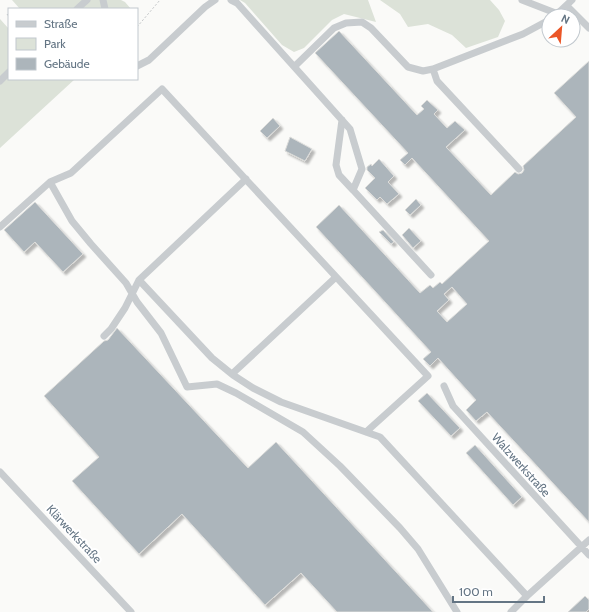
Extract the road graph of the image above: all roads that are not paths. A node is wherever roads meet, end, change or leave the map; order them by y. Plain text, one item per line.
1 (88, 0) edge
2 (215, 0) edge
3 (231, 0) edge
4 (522, 0) edge
5 (572, 0) edge
6 (567, 6) joint
7 (78, 8) edge
8 (541, 8) edge
9 (541, 24) edge
10 (589, 28) edge
11 (138, 66) edge
12 (295, 66) junction
13 (433, 69) junction
14 (8, 73) edge
15 (0, 81) edge
16 (342, 120) junction
17 (519, 169) dead end
18 (246, 179) junction
19 (50, 182) junction
20 (353, 190) junction
21 (0, 227) edge
22 (431, 275) dead end
23 (336, 277) junction
24 (139, 280) junction
25 (132, 293) junction
26 (104, 336) dead end
27 (232, 374) junction
28 (444, 386) dead end
29 (366, 432) junction
30 (0, 472) edge
31 (589, 540) edge
32 (581, 547) junction
33 (589, 555) edge
34 (527, 596) junction
35 (131, 612) edge
36 (457, 612) edge
37 (511, 612) edge

1 - 7 street
2 - 11 street
3 - 12 street
4 - 8 street
5 - 6 street
6 - 10 street
9 - 13 street
12 - 13 street
12 - 16 street
13 - 17 street
14 - 15 street
16 - 20 street
16 - 20 street
18 - 19 street
18 - 23 street
18 - 24 street
19 - 21 street
19 - 25 street
20 - 22 street
23 - 27 street
23 - 29 street
24 - 25 street
24 - 27 street
25 - 26 street
25 - 36 street
27 - 29 street
28 - 32 street, Walzwerkstraße
29 - 34 street
30 - 35 street, Klärwerkstraße
31 - 32 street
32 - 33 street, Walzwerkstraße
32 - 34 street
34 - 37 street

